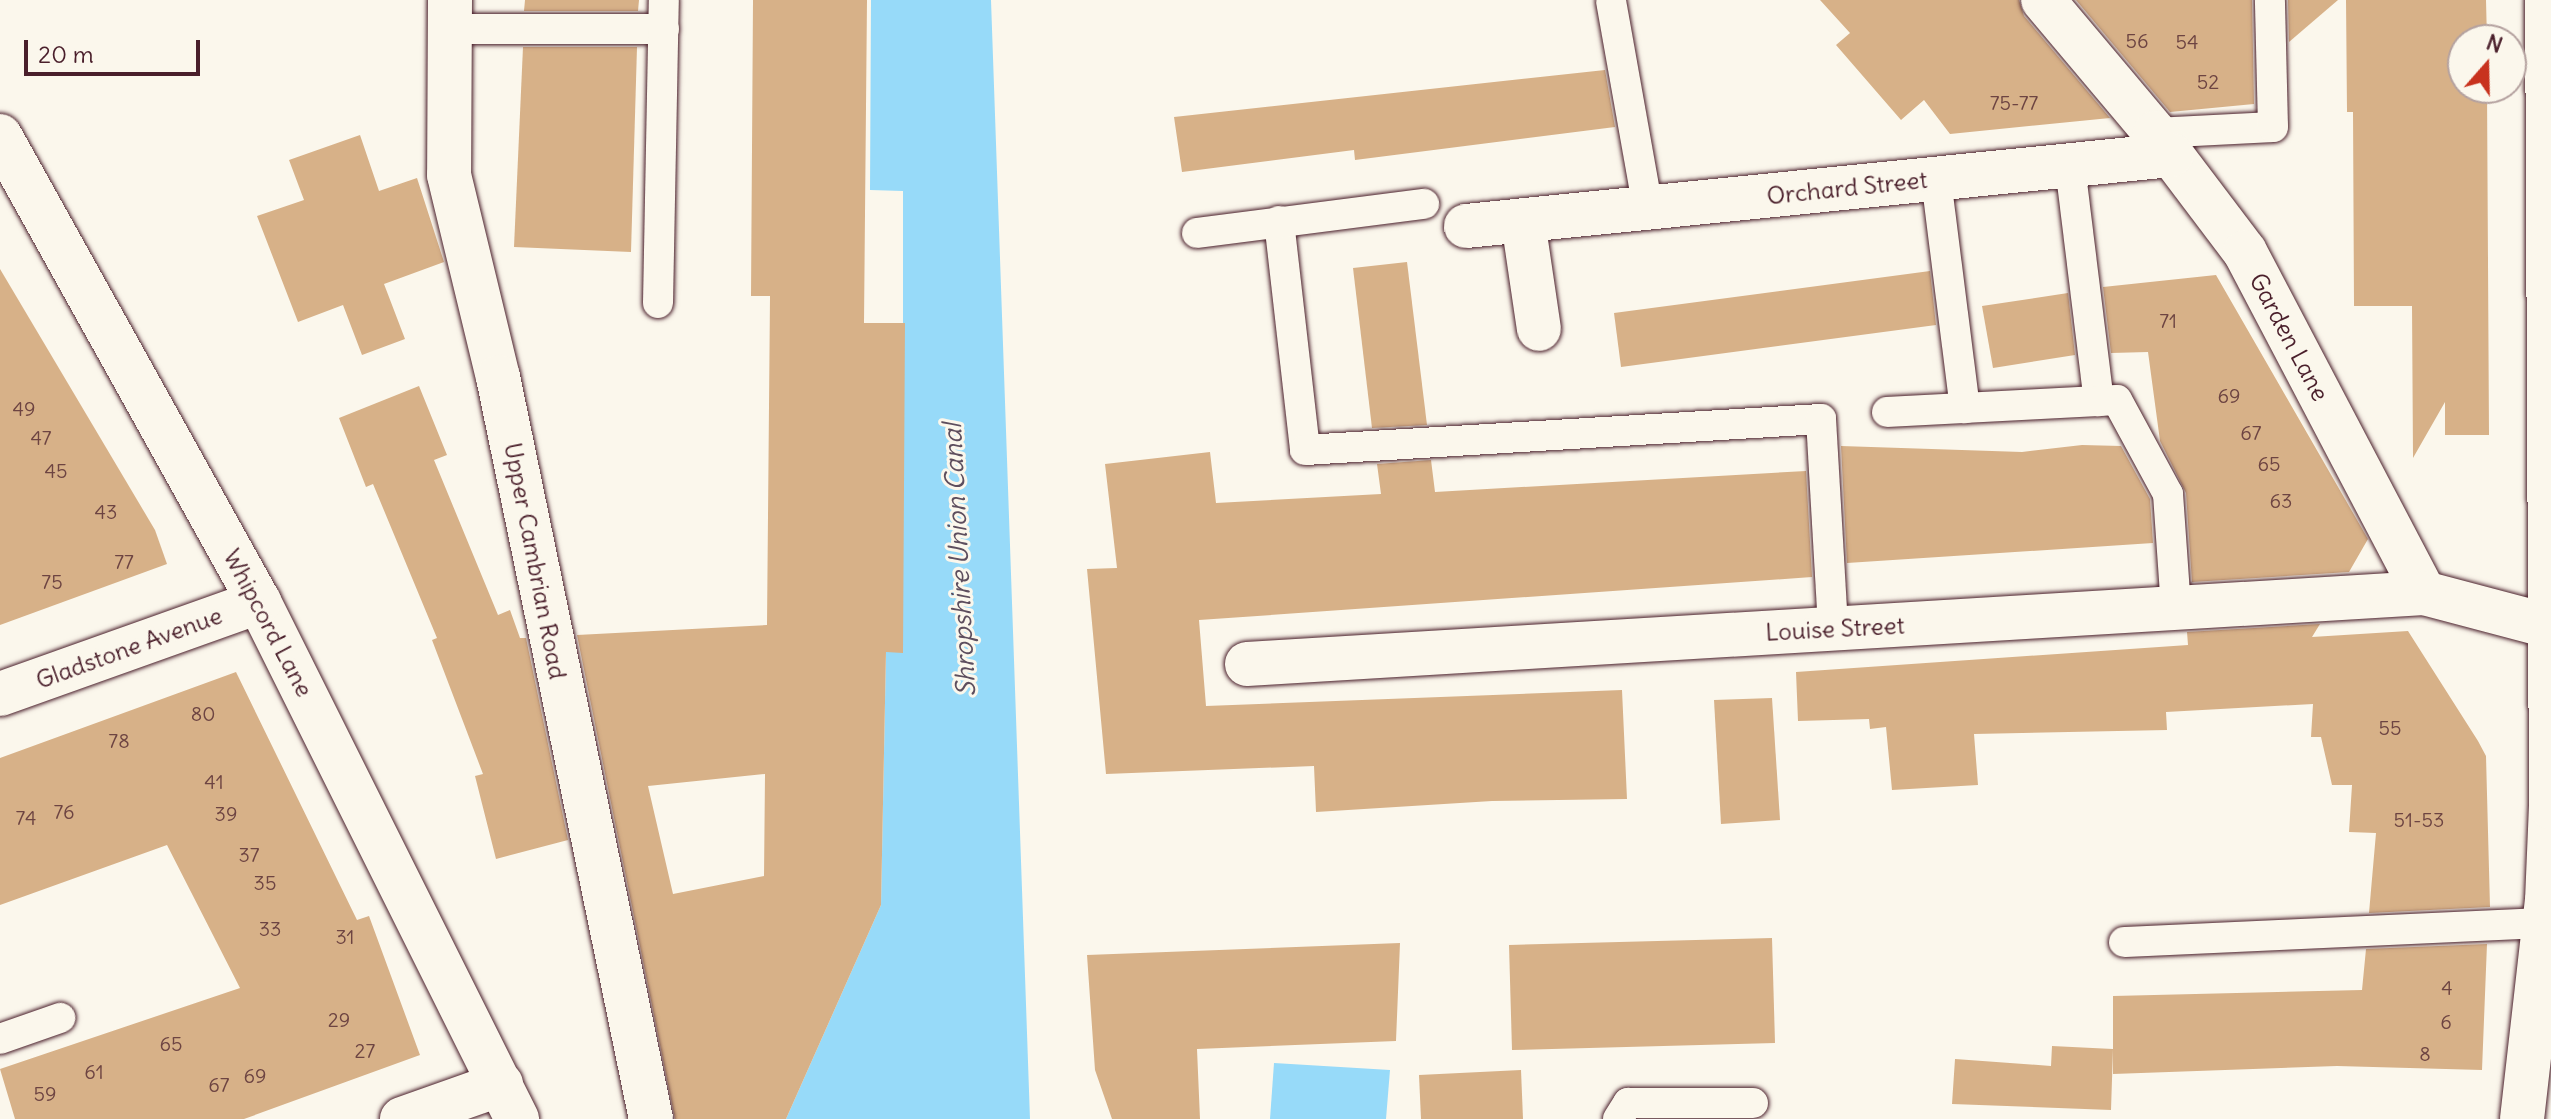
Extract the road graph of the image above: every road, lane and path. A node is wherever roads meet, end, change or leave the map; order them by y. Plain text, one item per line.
1 (2043, 0) edge
2 (2270, 0) edge
3 (2547, 0) edge
4 (1611, 1) edge
5 (450, 14) edge
6 (664, 15) edge
7 (0, 136) edge
8 (2163, 144) junction
9 (2070, 166) junction
10 (1936, 179) junction
11 (1424, 204) dead end
12 (1648, 208) junction
13 (1279, 221) junction
14 (1523, 221) junction
15 (1466, 226) dead end
16 (1197, 233) dead end
17 (658, 303) dead end
18 (1539, 329) dead end
19 (2549, 338) edge
20 (2099, 401) junction
21 (1965, 408) junction
22 (1887, 412) dead end
23 (2424, 593) junction
24 (259, 602) junction
25 (2176, 608) junction
26 (2549, 626) edge
27 (1833, 629) junction
28 (1247, 664) dead end
29 (0, 694) edge
30 (2551, 807) edge
31 (2547, 909) edge
32 (2124, 942) dead end
33 (60, 1018) dead end
34 (0, 1039) edge
35 (509, 1102) edge
36 (1753, 1103) dead end
37 (402, 1119) edge
38 (651, 1119) edge
39 (1618, 1119) edge
40 (2522, 1119) edge

1 - 8 street, Garden Lane
2 - 8 lane
3 - 19 street
4 - 12 lane
5 - 6 lane
5 - 38 street, Upper Cambrian Road
6 - 17 lane
7 - 24 street, Whipcord Lane
8 - 9 street, Orchard Street
8 - 23 street, Garden Lane
9 - 10 street, Orchard Street
9 - 20 lane
10 - 12 street, Orchard Street
10 - 21 lane
11 - 13 lane
12 - 14 street, Orchard Street
13 - 16 lane
13 - 27 lane
14 - 15 street, Orchard Street
14 - 18 street
19 - 26 street
20 - 21 lane
20 - 25 lane
21 - 22 lane
23 - 25 street, Louise Street
23 - 26 street
24 - 29 street, Gladstone Avenue
24 - 35 street, Whipcord Lane
25 - 27 street, Louise Street
26 - 30 street
27 - 28 street, Louise Street
30 - 31 street
31 - 32 lane
31 - 40 street
33 - 34 lane
35 - 37 street
36 - 39 lane

